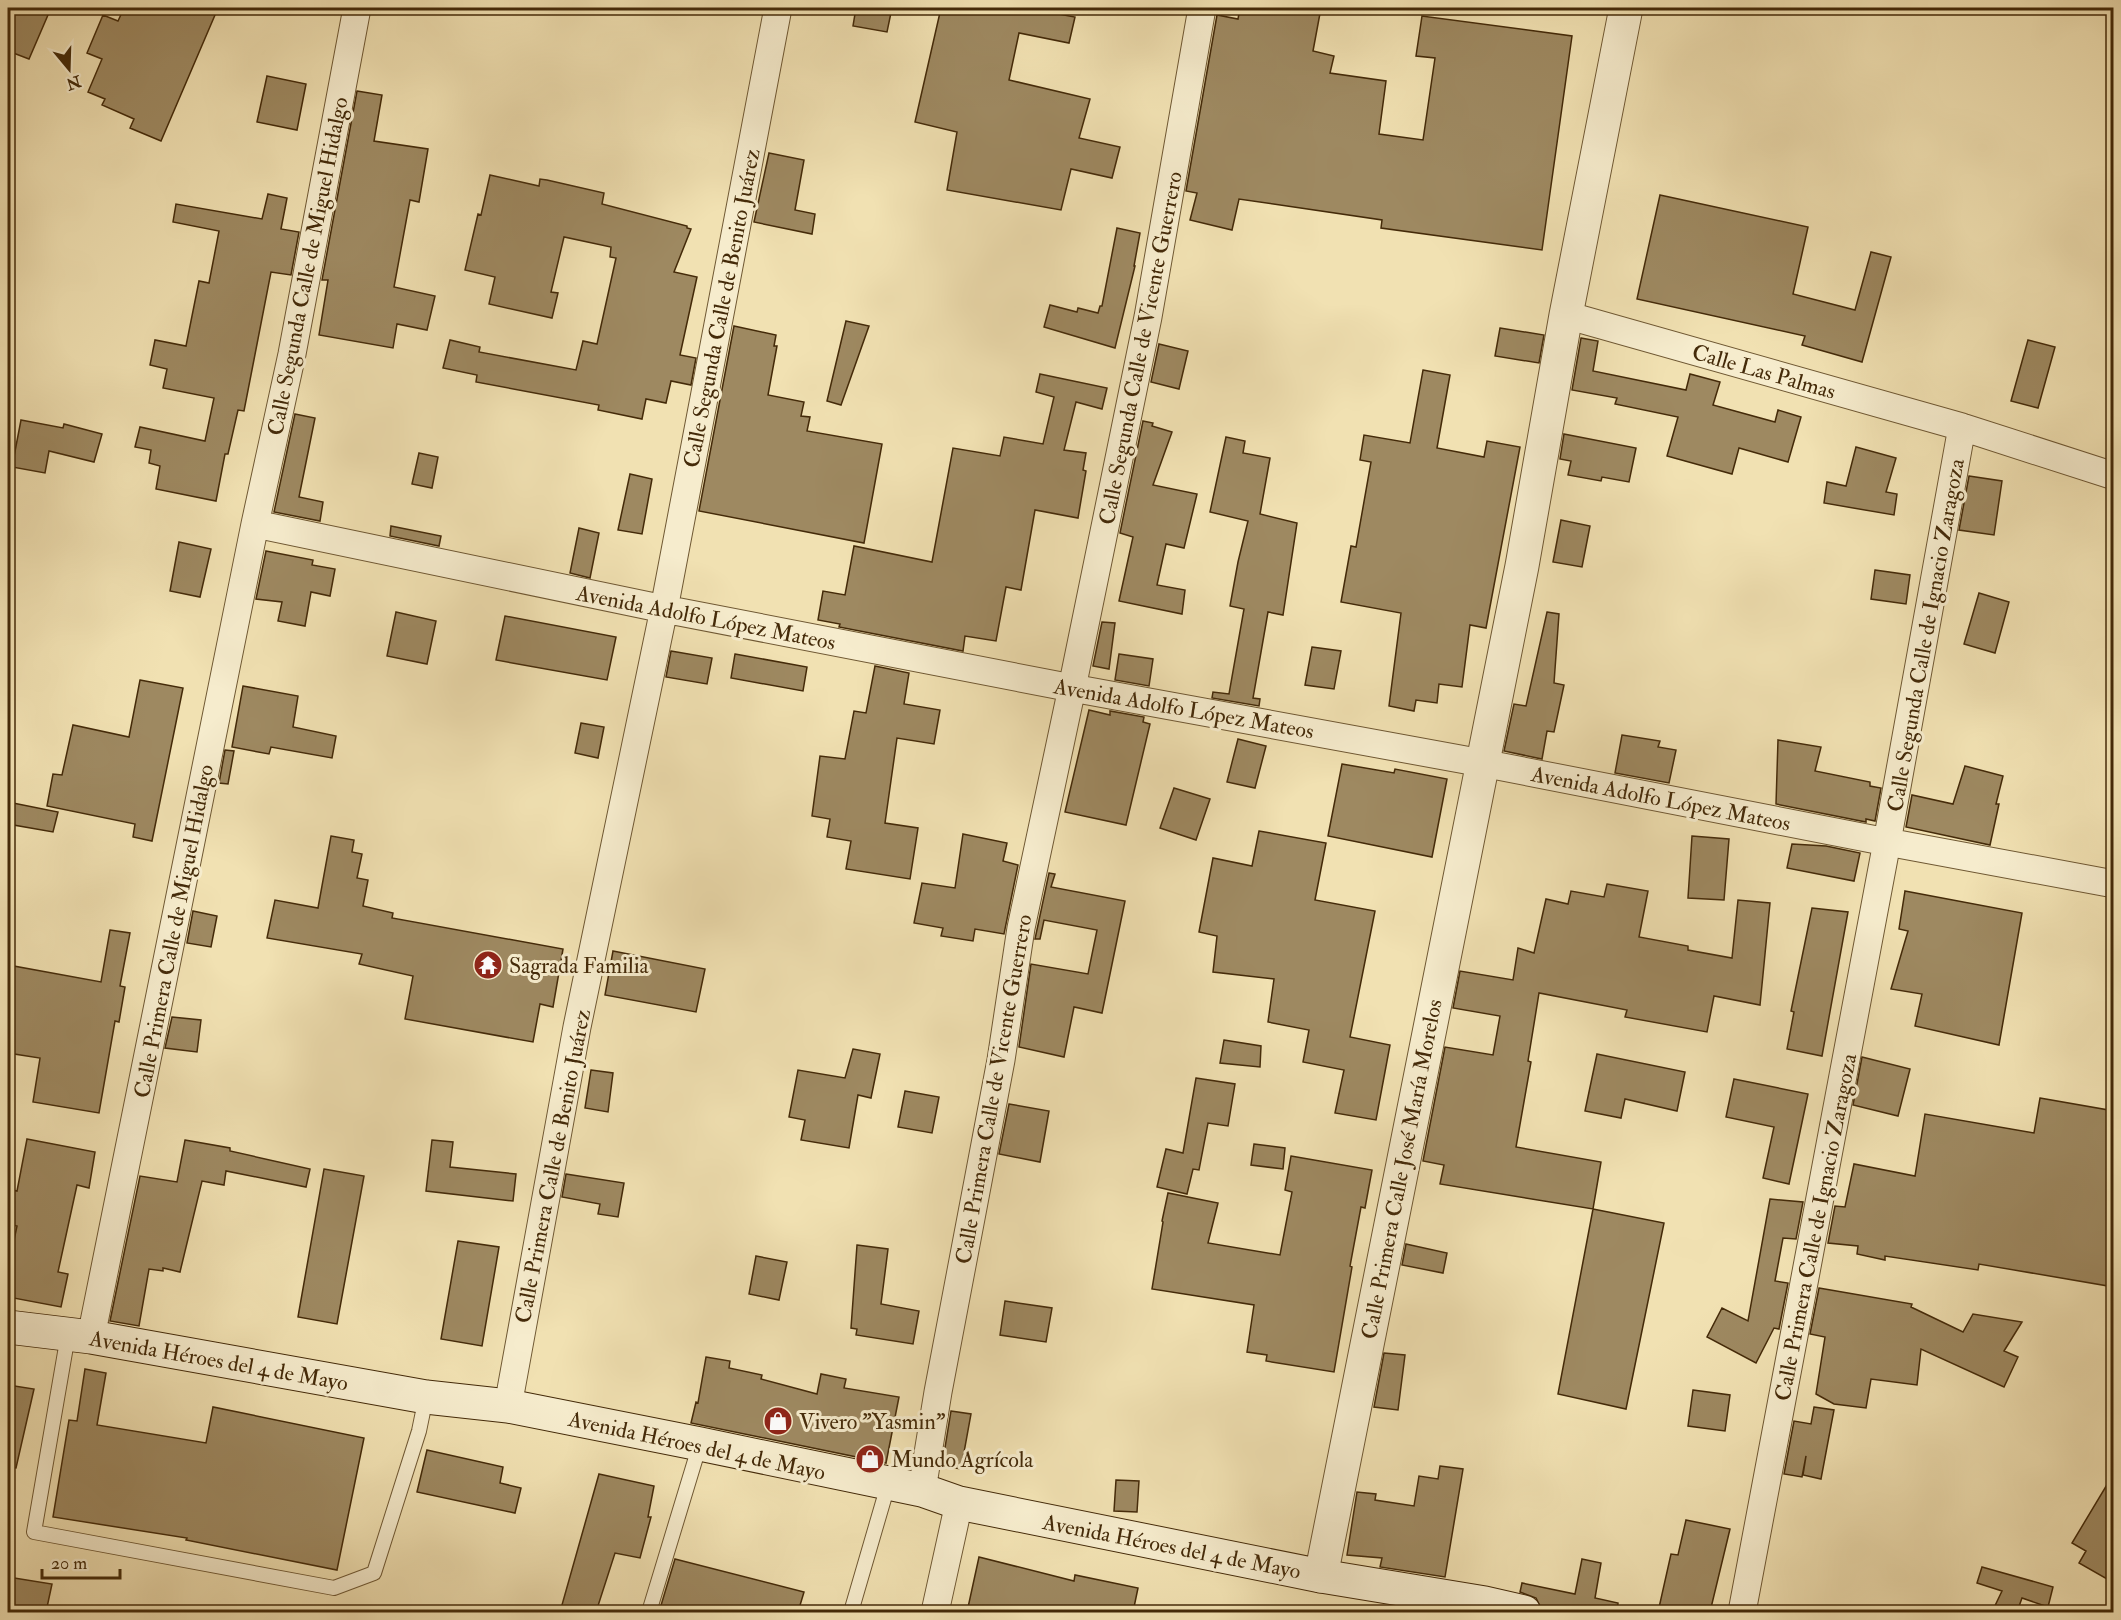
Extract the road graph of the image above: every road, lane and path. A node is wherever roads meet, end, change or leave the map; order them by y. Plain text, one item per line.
1 (357, 8) edge
2 (778, 8) edge
3 (1202, 8) edge
4 (1626, 8) edge
5 (1566, 315) junction
6 (1962, 427) junction
7 (2114, 476) edge
8 (255, 524) junction
9 (664, 609) junction
10 (1072, 688) junction
11 (1482, 763) junction
12 (1887, 842) junction
13 (2114, 884) edge
14 (8, 1327) edge
15 (79, 1336) junction
16 (426, 1397) junction
17 (508, 1406) junction
18 (700, 1443) junction
19 (888, 1485) junction
20 (922, 1490) junction
21 (959, 1503) junction
22 (1321, 1576) junction
23 (649, 1612) edge
24 (851, 1612) edge
25 (935, 1612) edge
26 (1524, 1612) edge
27 (1742, 1612) edge

1 - 8 street, Calle Segunda Calle de Miguel Hidalgo
2 - 9 street, Calle Segunda Calle de Benito Juárez
3 - 10 street, Calle Segunda Calle de Vicente Guerrero
4 - 5 street, Calle Primera Calle José María Morelos
5 - 6 street, Calle Las Palmas
5 - 11 street, Calle Primera Calle José María Morelos
6 - 7 street, Calle Las Palmas
6 - 12 street, Calle Segunda Calle de Ignacio Zaragoza
8 - 9 street, Avenida Adolfo López Mateos
8 - 15 street, Calle Primera Calle de Miguel Hidalgo
9 - 10 street, Avenida Adolfo López Mateos
9 - 17 street, Calle Primera Calle de Benito Juárez
10 - 11 street, Avenida Adolfo López Mateos
10 - 20 street, Calle Primera Calle de Vicente Guerrero
11 - 12 street, Avenida Adolfo López Mateos
11 - 22 street, Calle Primera Calle José María Morelos
12 - 13 street, Avenida Adolfo López Mateos
12 - 27 street, Calle Primera Calle de Ignacio Zaragoza
14 - 15 street, Avenida Héroes del 4 de Mayo
15 - 16 street, Avenida Héroes del 4 de Mayo
15 - 16 lane
16 - 17 street, Avenida Héroes del 4 de Mayo
17 - 18 street, Avenida Héroes del 4 de Mayo
18 - 19 street, Avenida Héroes del 4 de Mayo
18 - 23 lane
19 - 20 street, Avenida Héroes del 4 de Mayo
19 - 24 lane
20 - 21 street, Avenida Héroes del 4 de Mayo
21 - 22 street, Avenida Héroes del 4 de Mayo
21 - 25 street
22 - 26 street, Avenida Héroes del 4 de Mayo

